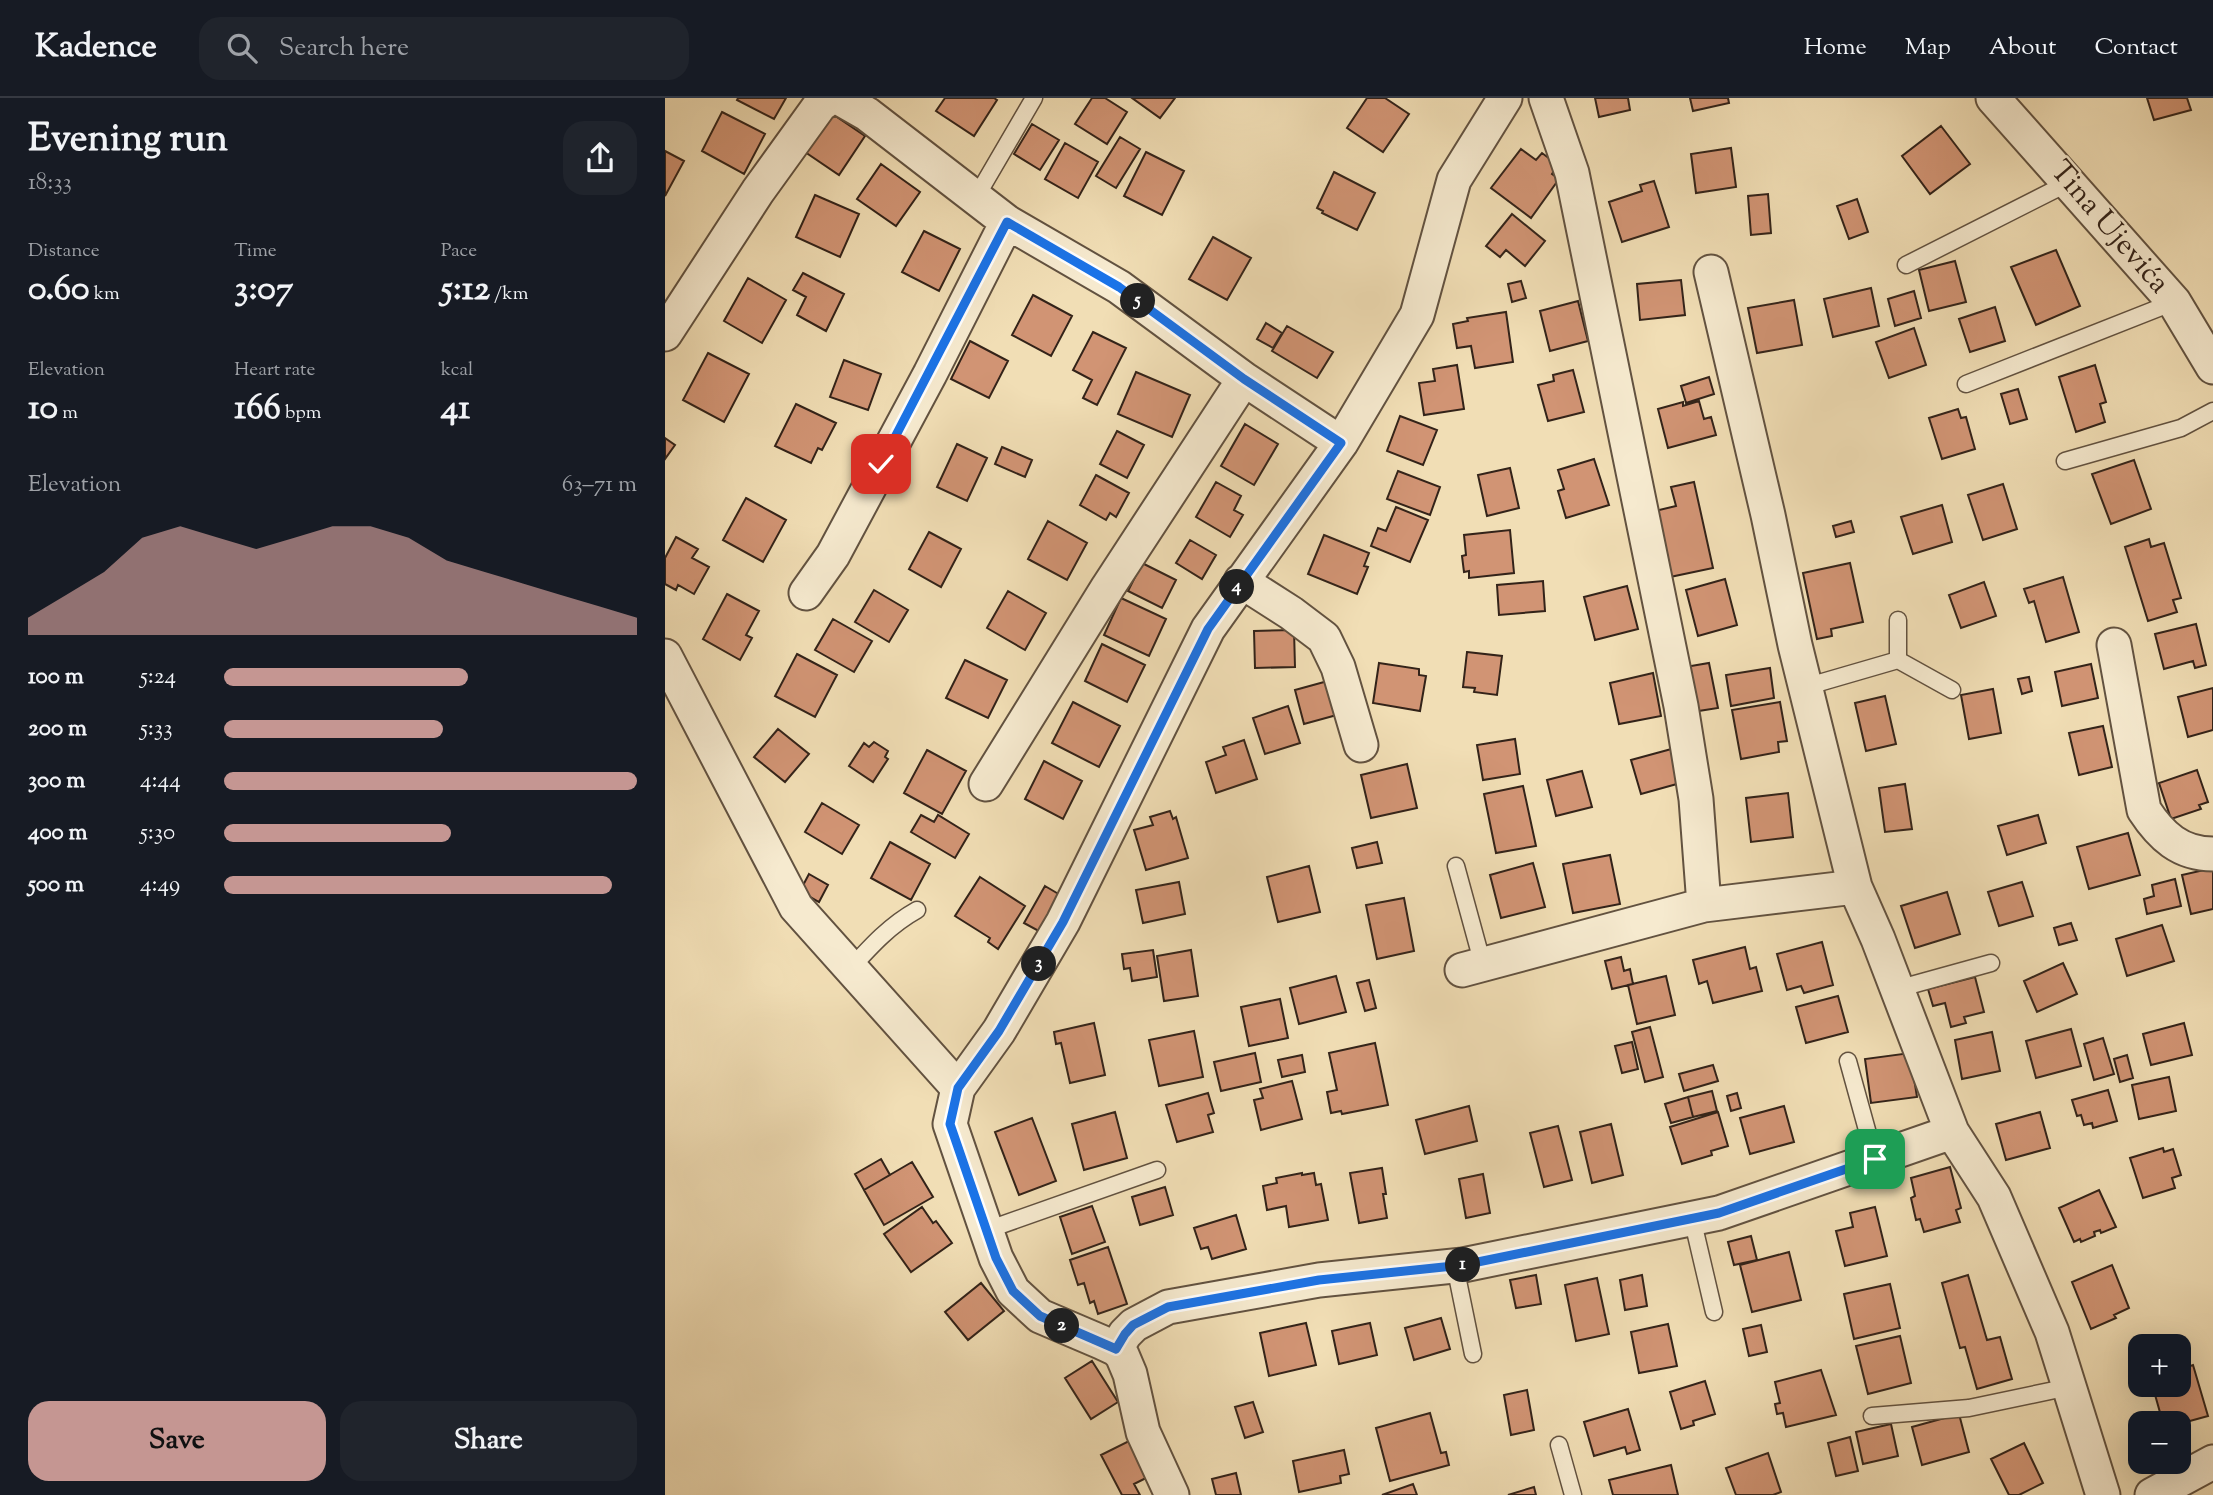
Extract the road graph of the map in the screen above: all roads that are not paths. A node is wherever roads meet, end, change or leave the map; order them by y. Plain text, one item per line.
1 (830, 98) edge
2 (839, 98) edge
3 (1034, 98) edge
4 (1505, 98) edge
5 (1546, 98) edge
6 (1993, 98) edge
7 (2068, 183) junction
8 (975, 199) junction
9 (1007, 222) junction
10 (1906, 265) dead end
11 (1711, 272) dead end
12 (2174, 302) junction
13 (665, 334) edge
14 (2213, 367) edge
15 (1244, 379) junction
16 (1966, 384) dead end
17 (2213, 411) edge
18 (1341, 443) junction
19 (2065, 461) dead end
20 (1241, 581) junction
21 (806, 593) dead end
22 (1898, 620) dead end
23 (2115, 645) dead end
24 (665, 656) edge
25 (1898, 660) junction
26 (1805, 687) junction
27 (1952, 690) dead end
28 (1361, 745) dead end
29 (986, 784) dead end
30 (2213, 853) edge
31 (1456, 866) dead end
32 (1855, 887) junction
33 (1704, 905) junction
34 (917, 910) dead end
35 (1991, 962) dead end
36 (851, 968) junction
37 (1472, 968) joint
38 (1897, 989) junction
39 (1848, 1061) dead end
40 (958, 1088) junction
41 (1952, 1132) junction
42 (1875, 1159) junction
43 (1157, 1170) dead end
44 (1692, 1218) junction
45 (987, 1230) junction
46 (1455, 1266) junction
47 (1714, 1312) dead end
48 (1116, 1349) junction
49 (1473, 1354) dead end
50 (2069, 1387) junction
51 (1872, 1416) dead end
52 (1559, 1445) dead end
53 (2213, 1462) edge
54 (1172, 1495) edge
55 (1573, 1495) edge
56 (2103, 1495) edge
57 (2152, 1495) edge

1 - 13 street
2 - 8 street
3 - 8 lane
4 - 18 street
5 - 33 street
6 - 7 street, Tina Ujevića
7 - 10 lane
7 - 12 street, Tina Ujevića
8 - 9 street
9 - 15 street
9 - 21 street
11 - 26 street
12 - 14 street, Tina Ujevića
12 - 16 lane
15 - 18 street
15 - 29 street
17 - 19 lane
18 - 20 street
20 - 28 street
20 - 40 street
22 - 25 lane
23 - 30 street
24 - 36 street
25 - 26 lane
25 - 27 lane
26 - 32 street
31 - 37 lane
32 - 33 street
32 - 38 street
33 - 37 street
34 - 36 lane
35 - 38 lane
36 - 40 street
38 - 41 street
39 - 42 lane
40 - 45 street
41 - 42 street
41 - 50 street
42 - 44 street
43 - 45 lane
44 - 46 street
44 - 47 lane
45 - 48 street
46 - 48 street
46 - 49 lane
48 - 54 street
50 - 51 lane
50 - 56 street
52 - 55 lane
53 - 57 street

